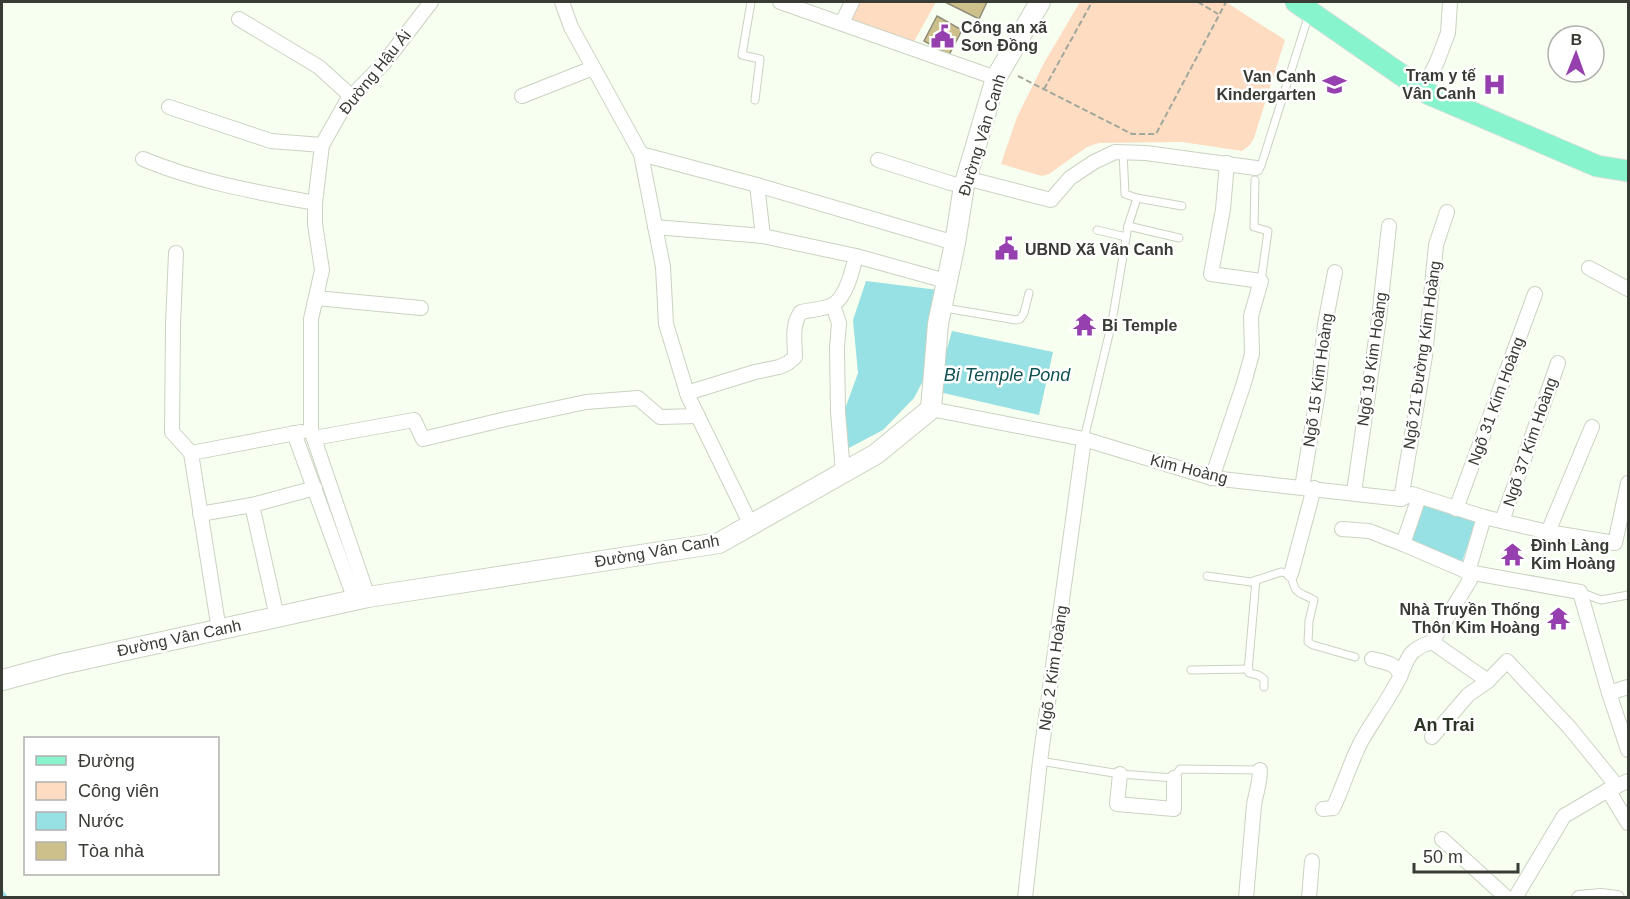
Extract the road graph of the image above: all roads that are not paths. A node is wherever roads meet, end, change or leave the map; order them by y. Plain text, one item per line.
1 (428, 2) edge
2 (562, 2) edge
3 (751, 2) edge
4 (780, 2) edge
5 (852, 2) edge
6 (1040, 2) edge
7 (1450, 2) edge
8 (1303, 6) edge
9 (239, 19) dead end
10 (842, 23) junction
11 (594, 68) junction
12 (999, 73) junction
13 (1422, 89) junction
14 (522, 96) dead end
15 (352, 97) junction
16 (755, 100) dead end
17 (169, 107) dead end
18 (322, 145) junction
19 (1123, 152) junction
20 (641, 154) junction
21 (143, 159) dead end
22 (878, 160) dead end
23 (1227, 163) junction
24 (1629, 171) edge
25 (1256, 174) junction
26 (965, 182) junction
27 (757, 185) junction
28 (1137, 198) junction
29 (315, 203) junction
30 (1182, 206) dead end
31 (1447, 212) dead end
32 (1128, 226) junction
33 (1389, 226) dead end
34 (655, 227) junction
35 (1097, 230) dead end
36 (763, 236) junction
37 (1126, 237) junction
38 (1179, 238) dead end
39 (955, 243) junction
40 (176, 253) dead end
41 (856, 256) junction
42 (1589, 268) dead end
43 (1335, 272) dead end
44 (946, 281) junction
45 (1261, 281) junction
46 (1629, 289) edge
47 (1029, 293) dead end
48 (1535, 294) dead end
49 (316, 298) junction
50 (833, 305) junction
51 (942, 307) junction
52 (421, 308) dead end
53 (1558, 363) dead end
54 (687, 393) junction
55 (931, 409) junction
56 (698, 416) junction
57 (1592, 427) dead end
58 (294, 433) junction
59 (313, 434) junction
60 (1084, 439) junction
61 (191, 453) junction
62 (843, 472) junction
63 (1212, 478) junction
64 (1629, 483) edge
65 (315, 488) junction
66 (1308, 488) junction
67 (1354, 492) junction
68 (1419, 497) junction
69 (1401, 499) junction
70 (252, 505) junction
71 (1456, 508) junction
72 (200, 514) junction
73 (1484, 517) junction
74 (1502, 521) junction
75 (751, 525) junction
76 (1623, 528) edge
77 (1342, 529) dead end
78 (1548, 532) junction
79 (1403, 544) junction
80 (1468, 572) junction
81 (1291, 574) junction
82 (1207, 576) dead end
83 (1256, 580) junction
84 (1580, 592) junction
85 (1629, 595) edge
86 (361, 598) junction
87 (277, 617) junction
88 (219, 630) junction
89 (1432, 642) junction
90 (1355, 657) dead end
91 (1372, 659) dead end
92 (1249, 669) junction
93 (1191, 670) dead end
94 (1400, 677) junction
95 (2, 680) edge
96 (1488, 681) junction
97 (1264, 687) dead end
98 (1629, 687) edge
99 (1609, 693) junction
100 (1432, 737) dead end
101 (1628, 749) edge
102 (1040, 761) junction
103 (1260, 770) joint
104 (1120, 774) junction
105 (1174, 778) junction
106 (1618, 786) edge
107 (1323, 809) dead end
108 (1628, 823) edge
109 (1442, 839) dead end
110 (1312, 861) dead end
111 (1025, 897) edge
112 (1246, 897) edge
113 (1309, 897) edge
114 (1507, 897) edge
115 (1515, 897) edge
116 (1579, 897) edge
117 (1617, 897) edge

1 - 15 street, Đường Hậu Ái
2 - 11 street
3 - 16 lane
4 - 10 street
5 - 10 street
6 - 12 street, Đường Vân Canh
7 - 13 street
8 - 13 main road
8 - 25 lane
9 - 15 street
10 - 12 street
11 - 14 street
11 - 20 street
12 - 26 street, Đường Vân Canh
13 - 24 main road
15 - 18 street, Đường Hậu Ái
17 - 18 street
18 - 29 street, Đường Hậu Ái
19 - 23 street
19 - 26 street
19 - 28 lane
20 - 27 street
20 - 34 street
21 - 29 street
22 - 26 street
23 - 25 street
23 - 45 street
25 - 45 lane
26 - 39 street, Đường Vân Canh
27 - 36 street
27 - 39 street
28 - 30 lane
28 - 32 lane
29 - 49 street, Đường Hậu Ái
31 - 69 street, Ngõ 21 Đường Kim Hoàng
32 - 37 lane
32 - 38 lane
33 - 67 street, Ngõ 19 Kim Hoàng
34 - 36 street
34 - 54 street
35 - 37 lane
36 - 41 street
37 - 60 lane
39 - 44 street, Đường Vân Canh
40 - 61 street
41 - 44 street
41 - 50 street
42 - 46 street
43 - 66 street, Ngõ 15 Kim Hoàng
44 - 51 street, Đường Vân Canh
45 - 63 street
47 - 51 lane
48 - 71 street, Ngõ 31 Kim Hoàng
49 - 52 street
49 - 59 street, Đường Hậu Ái
50 - 54 street
50 - 62 street
51 - 55 street, Đường Vân Canh
53 - 74 street, Ngõ 37 Kim Hoàng
54 - 56 street
55 - 60 street, Kim Hoàng
55 - 62 street, Đường Vân Canh
56 - 59 street
56 - 75 street
57 - 78 street
58 - 59 street
58 - 61 street
58 - 65 street
59 - 86 street, Đường Hậu Ái
60 - 63 street, Kim Hoàng
60 - 102 street, Ngõ 2 Kim Hoàng
61 - 72 street
62 - 75 street, Đường Vân Canh
63 - 66 street, Kim Hoàng
64 - 76 street
65 - 70 street
65 - 86 street
66 - 67 street, Kim Hoàng
66 - 81 street, Ngõ 15 Kim Hoàng
67 - 69 street, Kim Hoàng
68 - 69 street, Kim Hoàng
68 - 71 street, Kim Hoàng
68 - 79 street
70 - 72 street
70 - 87 street
71 - 73 street, Kim Hoàng
72 - 88 street
73 - 74 street, Kim Hoàng
73 - 80 street
74 - 78 street, Kim Hoàng
75 - 86 street, Đường Vân Canh
76 - 78 street, Kim Hoàng
77 - 79 street
79 - 80 street
80 - 84 street
80 - 89 street
81 - 83 lane
81 - 90 lane
82 - 83 lane
83 - 92 lane
84 - 85 lane
84 - 99 street
86 - 87 street, Đường Vân Canh
87 - 88 street, Đường Vân Canh
88 - 95 street, Đường Vân Canh
89 - 94 street
89 - 96 street
91 - 94 street
92 - 93 lane
92 - 97 lane
94 - 107 street
96 - 100 street
96 - 106 street
98 - 99 street
99 - 101 street
102 - 104 lane
102 - 111 street, Ngõ 2 Kim Hoàng
103 - 105 lane
103 - 112 street
104 - 105 lane
104 - 105 street
106 - 108 street
106 - 115 street
109 - 114 street
110 - 113 street
116 - 117 street

